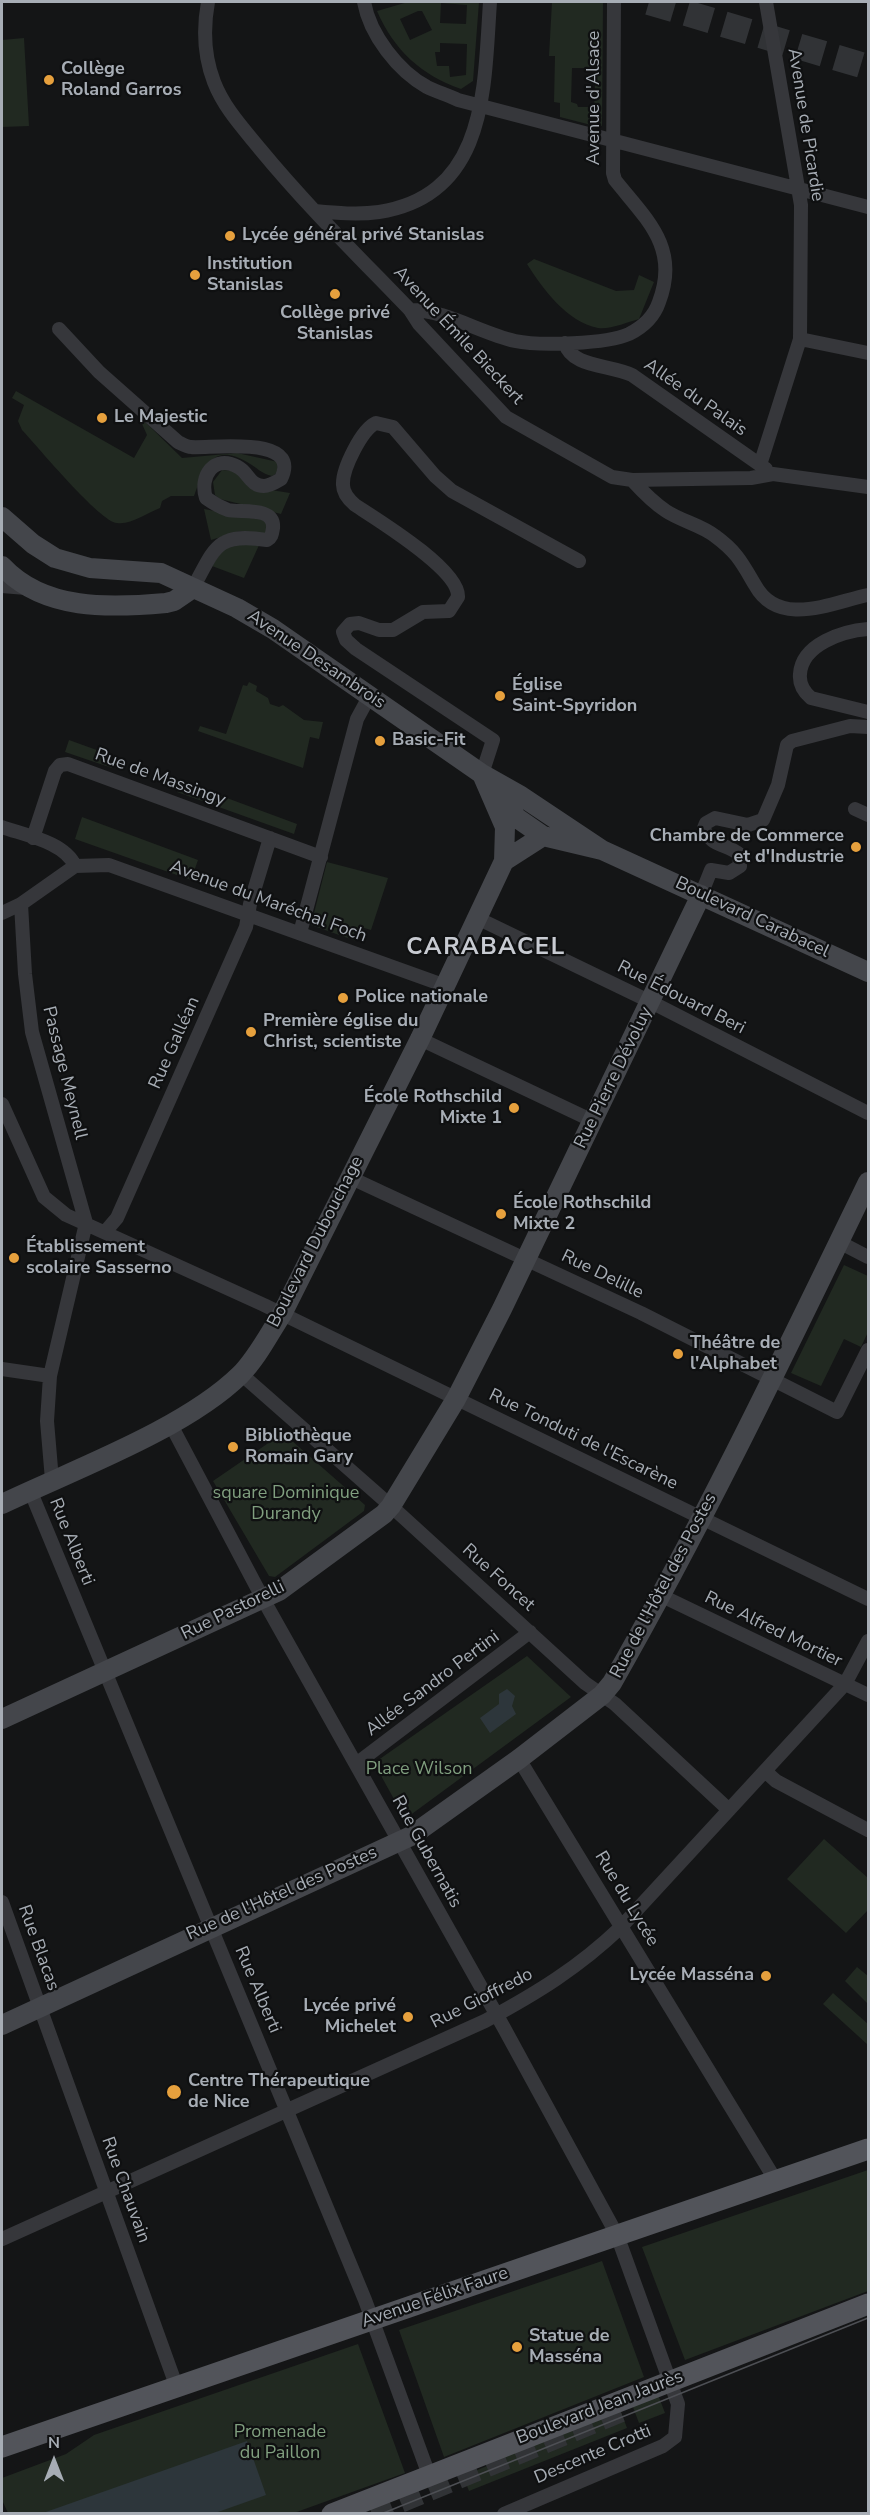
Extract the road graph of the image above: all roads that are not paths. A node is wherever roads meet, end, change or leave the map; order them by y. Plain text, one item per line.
1 (208, 2) edge
2 (364, 2) edge
3 (490, 2) edge
4 (614, 2) edge
5 (766, 2) edge
6 (481, 107) junction
7 (612, 141) junction
8 (799, 190) junction
9 (868, 207) edge
10 (315, 211) junction
11 (410, 310) junction
12 (59, 329) dead end
13 (800, 339) junction
14 (565, 343) junction
15 (868, 353) edge
16 (760, 465) junction
17 (773, 474) junction
18 (632, 480) junction
19 (868, 487) edge
20 (2, 517) edge
21 (579, 561) dead end
22 (2, 566) edge
23 (2, 586) edge
24 (193, 588) junction
25 (32, 590) junction
26 (868, 595) edge
27 (868, 629) edge
28 (370, 695) junction
29 (866, 708) edge
30 (868, 727) edge
31 (482, 774) junction
32 (855, 809) dead end
33 (868, 814) edge
34 (2, 827) edge
35 (543, 836) junction
36 (33, 838) junction
37 (270, 838) junction
38 (602, 850) junction
39 (321, 857) junction
40 (504, 861) junction
41 (75, 866) junction
42 (701, 895) junction
43 (21, 904) junction
44 (2, 913) edge
45 (248, 914) junction
46 (477, 918) junction
47 (300, 933) junction
48 (868, 972) edge
49 (446, 986) junction
50 (651, 1002) junction
51 (420, 1039) junction
52 (2, 1104) edge
53 (868, 1113) edge
54 (592, 1121) junction
55 (350, 1176) junction
56 (868, 1182) edge
57 (86, 1223) junction
58 (105, 1232) junction
59 (839, 1242) junction
60 (868, 1257) edge
61 (525, 1259) junction
62 (282, 1314) junction
63 (868, 1350) edge
64 (2, 1369) edge
65 (241, 1374) junction
66 (50, 1376) junction
67 (772, 1377) junction
68 (456, 1399) junction
69 (170, 1423) junction
70 (52, 1480) junction
71 (30, 1490) junction
72 (2, 1504) edge
73 (391, 1506) junction
74 (702, 1518) junction
75 (662, 1596) junction
76 (263, 1599) junction
77 (868, 1599) edge
78 (530, 1632) junction
79 (868, 1641) edge
80 (104, 1672) junction
81 (845, 1684) junction
82 (602, 1695) junction
83 (868, 1695) edge
84 (2, 1719) edge
85 (519, 1759) junction
86 (356, 1764) junction
87 (765, 1771) junction
88 (729, 1810) junction
89 (868, 1830) edge
90 (399, 1841) junction
91 (2, 1902) edge
92 (210, 1927) junction
93 (621, 1927) junction
94 (41, 2007) junction
95 (496, 2014) junction
96 (2, 2025) edge
97 (286, 2110) junction
98 (868, 2149) edge
99 (776, 2181) junction
100 (107, 2192) junction
101 (617, 2235) junction
102 (2, 2239) edge
103 (868, 2304) edge
104 (372, 2319) junction
105 (669, 2381) junction
106 (176, 2385) junction
107 (2, 2447) edge
108 (429, 2475) junction
109 (332, 2514) edge
110 (504, 2514) edge

1 - 10 street, Avenue Émile Bieckert
2 - 6 street
3 - 6 street
4 - 7 street, Avenue d'Alsace
5 - 8 street, Avenue de Picardie
6 - 7 street
6 - 10 street
7 - 8 street
7 - 14 street, Avenue d'Alsace
8 - 9 street
8 - 13 street, Avenue de Picardie
10 - 11 street, Avenue Émile Bieckert
11 - 14 street, Avenue d'Alsace
11 - 18 street, Avenue Émile Bieckert
12 - 24 street
13 - 15 street
13 - 16 street, Avenue de Picardie
14 - 16 street, Allée du Palais
16 - 17 street, Allée du Palais
17 - 18 street, Avenue Émile Bieckert
17 - 19 street, Avenue Émile Bieckert
18 - 26 street
20 - 24 main road, Avenue Desambrois
21 - 31 street
22 - 25 main road
23 - 25 street
24 - 25 main road
24 - 28 main road, Avenue Desambrois
27 - 29 street
28 - 31 main road, Avenue Desambrois
28 - 39 street
30 - 42 street
31 - 35 main road, Boulevard Carabacel
31 - 38 main road, Boulevard Carabacel
31 - 40 main road, Boulevard Dubouchage
32 - 33 street
34 - 36 street
35 - 38 main road, Boulevard Carabacel
35 - 40 main road
36 - 37 street, Rue de Massingy
36 - 41 street
37 - 39 street, Rue de Massingy
37 - 45 street, Rue Galléan
38 - 42 main road, Boulevard Carabacel
39 - 47 street
40 - 46 main road, Boulevard Dubouchage
41 - 43 street
41 - 45 street, Avenue du Maréchal Foch
42 - 48 main road, Boulevard Carabacel
42 - 50 main road, Rue Pierre Dévoluy
43 - 44 street
43 - 57 street, Passage Meynell
45 - 47 street, Avenue du Maréchal Foch
45 - 58 street, Rue Galléan
46 - 49 main road, Boulevard Dubouchage
46 - 50 street, Rue Édouard Beri
47 - 49 street, Avenue du Maréchal Foch
49 - 51 main road, Boulevard Dubouchage
50 - 53 street, Rue Édouard Beri
50 - 54 main road, Rue Pierre Dévoluy
51 - 54 street
51 - 55 main road, Boulevard Dubouchage
52 - 57 street, Rue Tonduti de l'Escarène
54 - 61 main road, Rue Pierre Dévoluy
55 - 61 street, Rue Delille
55 - 62 main road, Boulevard Dubouchage
56 - 59 main road, Rue de l'Hôtel des Postes
57 - 58 street, Rue Tonduti de l'Escarène
57 - 66 street
58 - 62 street, Rue Tonduti de l'Escarène
59 - 60 street
59 - 67 main road, Rue de l'Hôtel des Postes
61 - 67 street, Rue Delille
61 - 68 main road, Rue Pastorelli
62 - 65 main road, Boulevard Dubouchage
62 - 68 street, Rue Tonduti de l'Escarène
63 - 67 street, Rue Delille
64 - 66 street
65 - 69 main road, Boulevard Dubouchage
65 - 73 street, Rue Foncet
66 - 70 street
67 - 74 main road, Rue de l'Hôtel des Postes
68 - 73 main road, Rue Pastorelli
68 - 74 street, Rue Tonduti de l'Escarène
69 - 70 main road, Boulevard Dubouchage
69 - 76 street, Rue Gubernatis
70 - 71 main road, Boulevard Dubouchage
71 - 72 main road, Boulevard Dubouchage
71 - 80 street, Rue Alberti
73 - 76 main road, Rue Pastorelli
73 - 78 street, Rue Foncet
74 - 75 main road, Rue de l'Hôtel des Postes
74 - 77 street, Rue Tonduti de l'Escarène
75 - 81 street, Rue Alfred Mortier
75 - 82 main road, Rue de l'Hôtel des Postes
76 - 80 main road, Rue Pastorelli
76 - 86 street, Rue Gubernatis
78 - 82 street, Rue Foncet
78 - 86 street, Allée Sandro Pertini
79 - 81 street, Rue Gioffredo
80 - 84 main road, Rue Pastorelli
80 - 92 street, Rue Alberti
81 - 83 street, Rue Alfred Mortier
81 - 87 street, Rue Gioffredo
82 - 85 main road, Rue de l'Hôtel des Postes
82 - 88 street, Rue Foncet
85 - 90 main road, Rue de l'Hôtel des Postes
85 - 93 street, Rue du Lycée
86 - 90 street, Rue Gubernatis
87 - 88 street, Rue Gioffredo
87 - 89 street
88 - 93 street, Rue Gioffredo
90 - 92 main road, Rue de l'Hôtel des Postes
90 - 95 street, Rue Gubernatis
91 - 94 street, Rue Blacas
92 - 94 main road, Rue de l'Hôtel des Postes
92 - 97 street, Rue Alberti
93 - 95 street, Rue Gioffredo
93 - 99 street, Rue du Lycée
94 - 96 main road, Rue de l'Hôtel des Postes
94 - 100 street, Rue Chauvain
95 - 97 street, Rue Gioffredo
95 - 101 street, Rue Gubernatis
97 - 100 street, Rue Gioffredo
97 - 104 street, Rue Alberti
98 - 99 main road, Avenue Félix Faure
99 - 101 main road, Avenue Félix Faure
100 - 102 street, Rue Gioffredo
100 - 106 street, Rue Chauvain
101 - 104 main road, Avenue Félix Faure
101 - 105 street, Rue Gubernatis
103 - 105 main road, Boulevard Jean Jaurès
104 - 106 main road, Avenue Félix Faure
104 - 108 street, Rue Alberti
105 - 108 main road, Boulevard Jean Jaurès
105 - 110 street, Descente Crotti
106 - 107 main road, Avenue Félix Faure
108 - 109 main road, Boulevard Jean Jaurès

